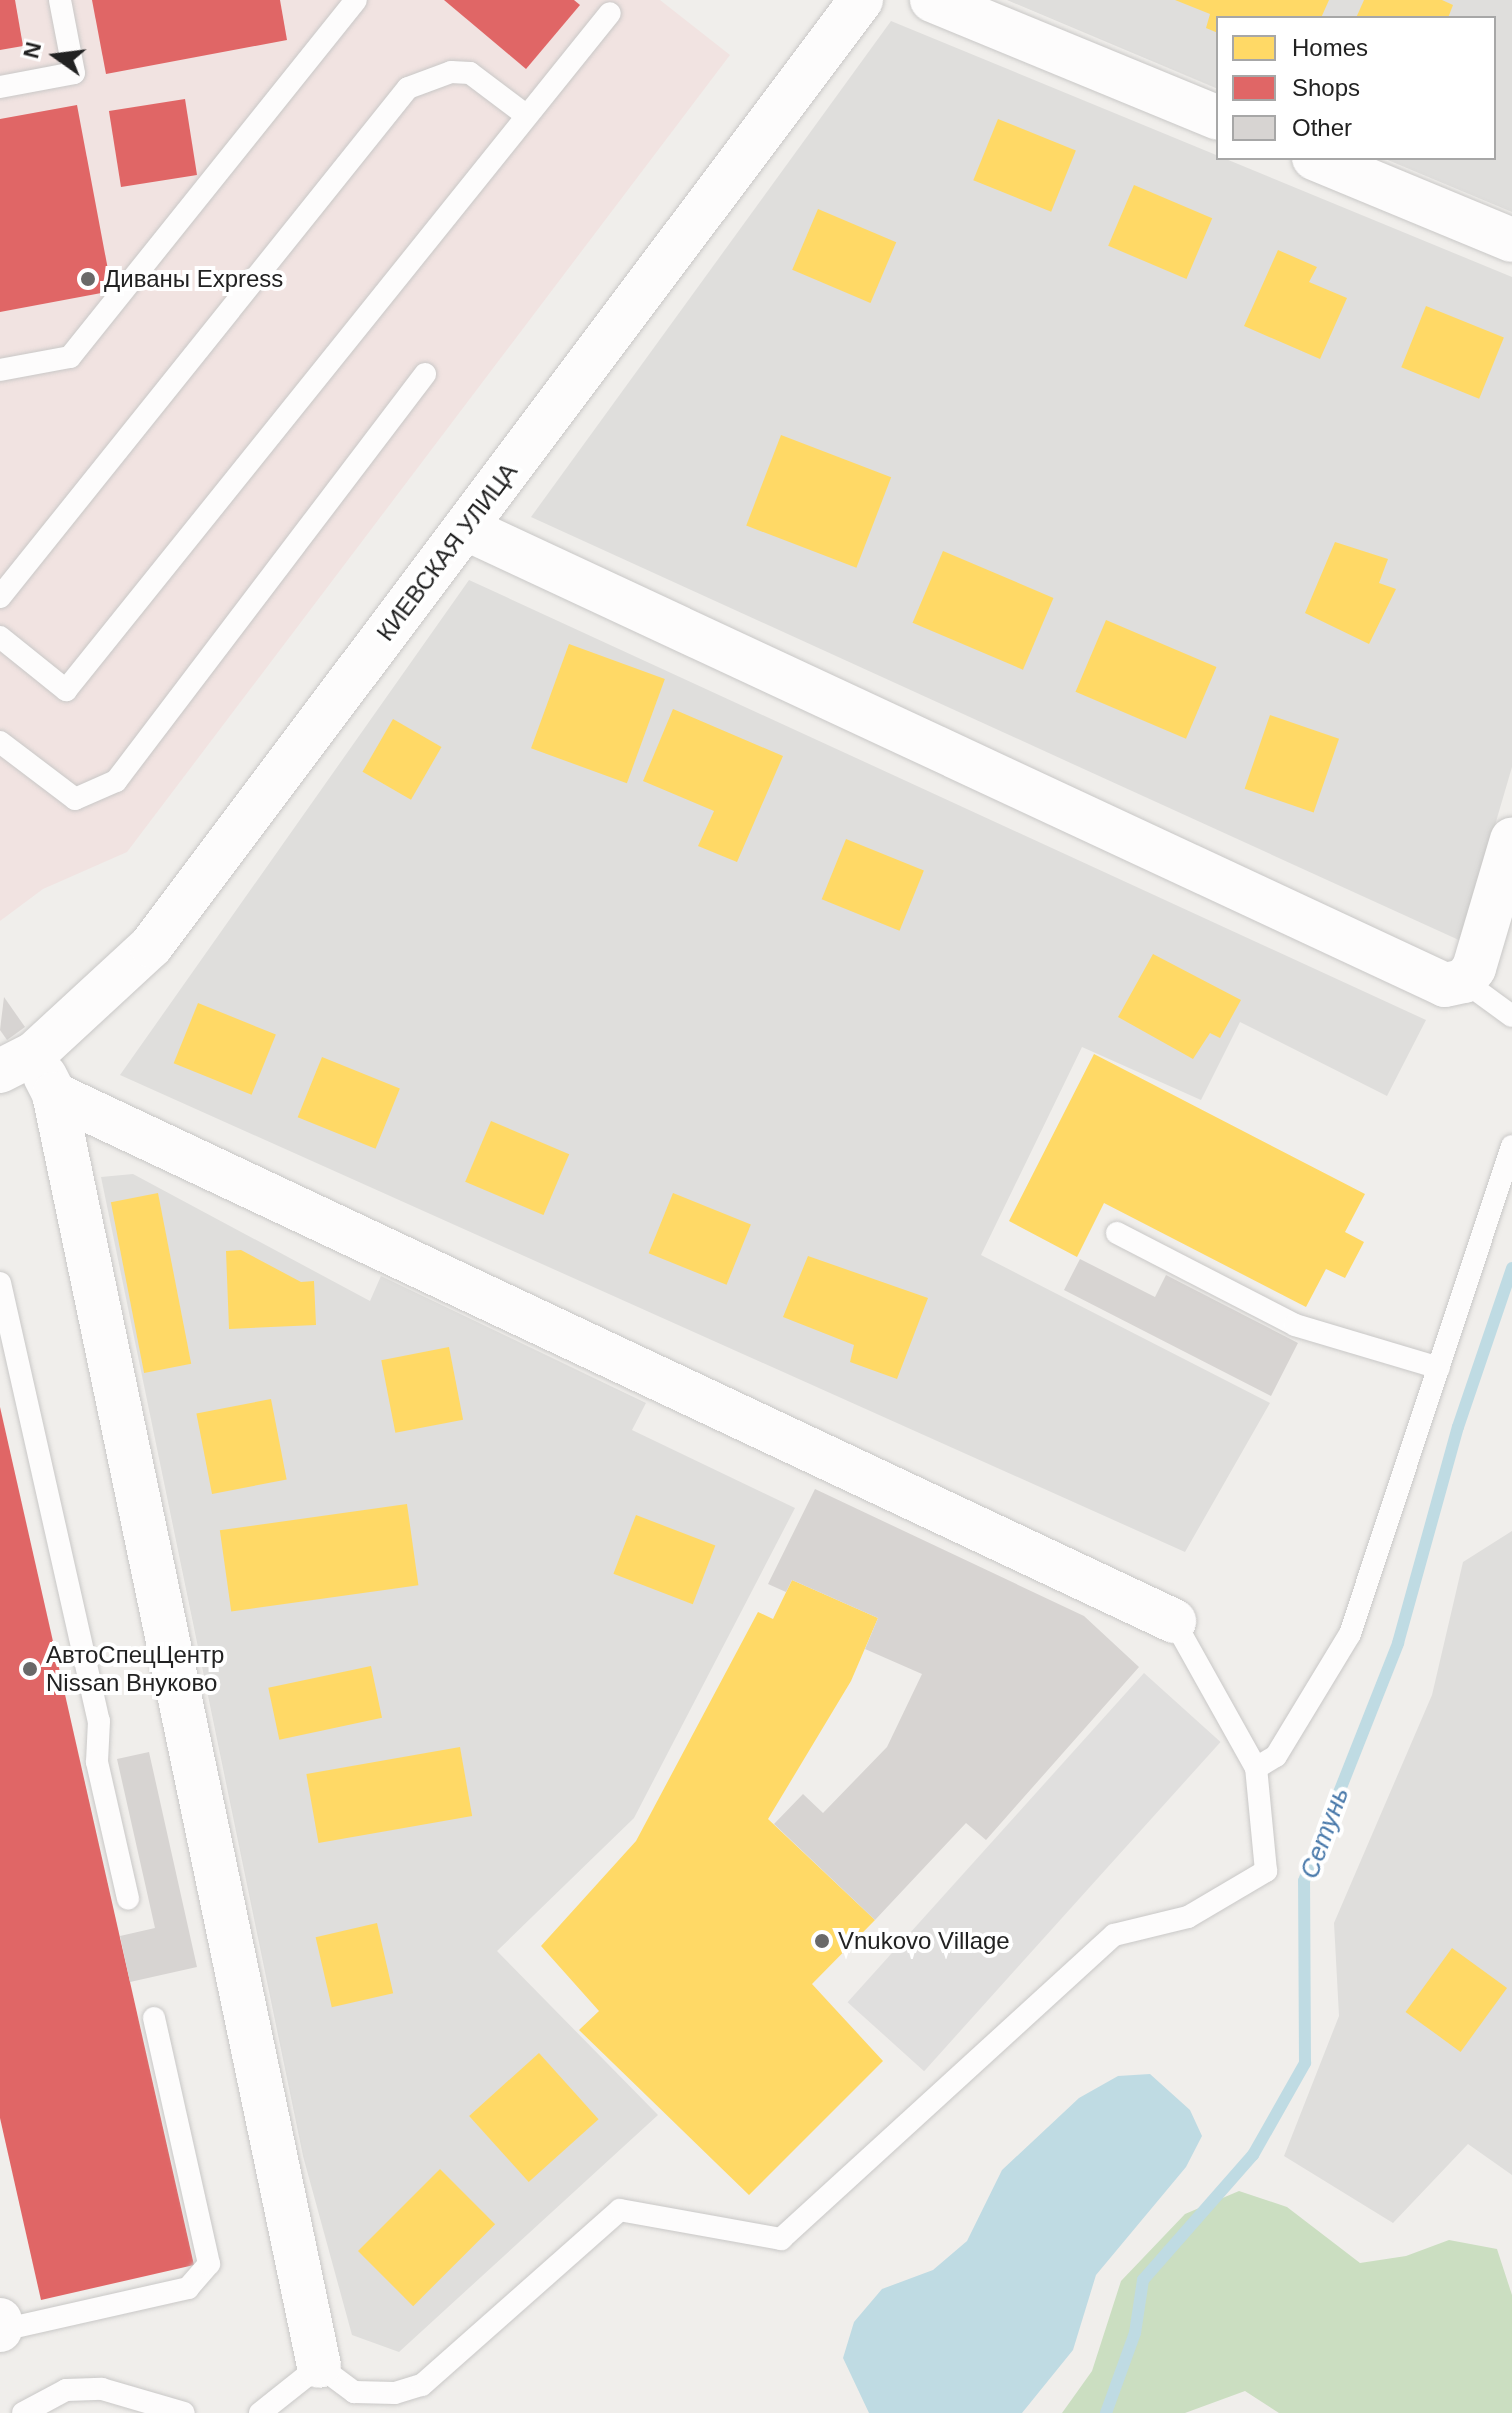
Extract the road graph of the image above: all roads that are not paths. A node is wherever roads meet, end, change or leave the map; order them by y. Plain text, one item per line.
1 (60, 0) edge
2 (356, 0) edge
3 (861, 0) edge
4 (932, 0) edge
5 (610, 13) dead end
6 (0, 87) edge
7 (527, 116) junction
8 (1216, 117) edge
9 (1319, 160) edge
10 (1512, 240) edge
11 (0, 370) edge
12 (425, 374) dead end
13 (465, 528) junction
14 (0, 597) edge
15 (0, 637) edge
16 (0, 742) edge
17 (1512, 840) edge
18 (1464, 981) junction
19 (1512, 1016) edge
20 (17, 1063) edge
21 (54, 1094) junction
22 (1512, 1146) edge
23 (1117, 1233) dead end
24 (0, 1283) edge
25 (1439, 1368) junction
26 (1174, 1621) joint
27 (1256, 1768) junction
28 (128, 1899) dead end
29 (154, 2018) dead end
30 (1, 2327) edge
31 (319, 2366) junction
32 (23, 2413) edge
33 (184, 2413) edge
34 (260, 2413) edge

1 - 6 lane
2 - 11 lane
3 - 13 street, КИЕВСКАЯ УЛИЦА
4 - 8 street
5 - 7 lane
7 - 14 lane
7 - 15 lane
9 - 10 street
12 - 16 lane
13 - 18 street
13 - 20 street, КИЕВСКАЯ УЛИЦА
17 - 18 street
18 - 19 lane
20 - 21 street
21 - 26 street
21 - 31 street
22 - 25 lane
23 - 25 lane
24 - 28 lane
25 - 27 lane
26 - 27 lane
27 - 31 lane
29 - 30 lane
31 - 34 lane
32 - 33 lane

